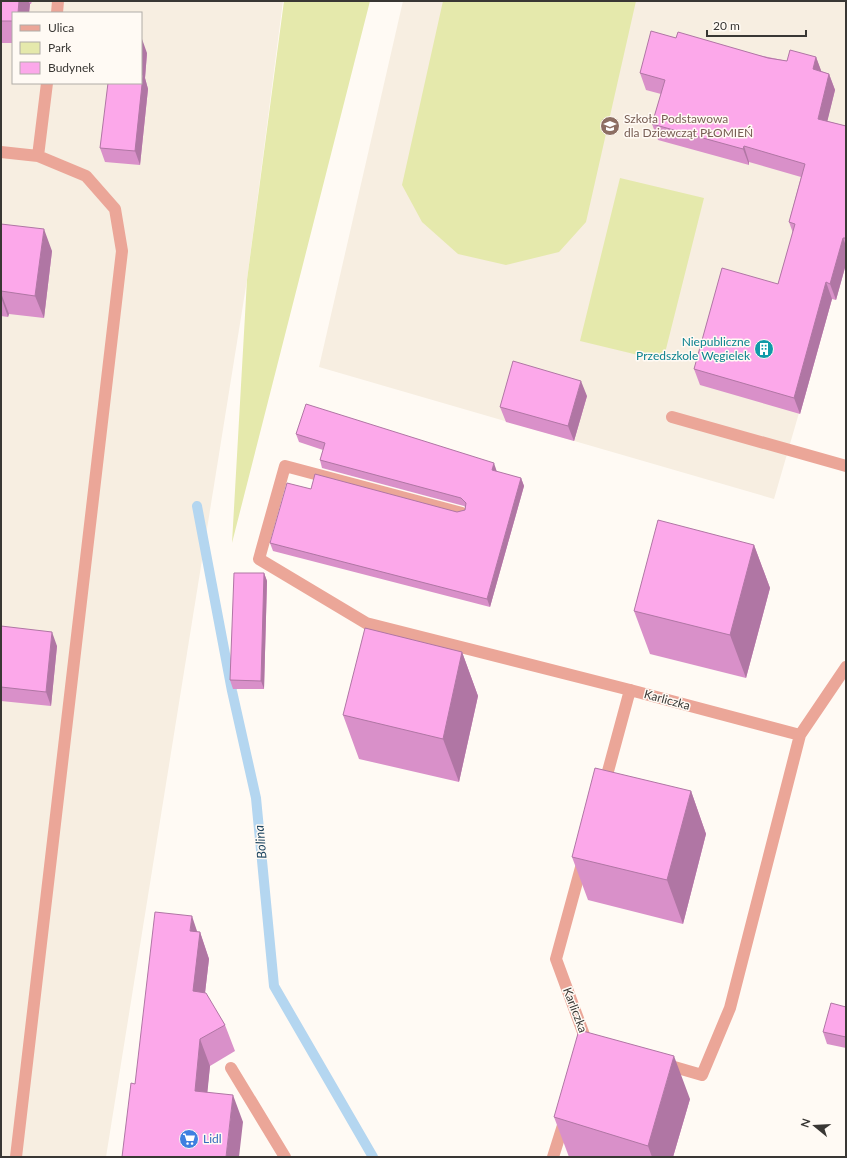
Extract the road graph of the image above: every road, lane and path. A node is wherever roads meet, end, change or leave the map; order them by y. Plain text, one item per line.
1 (58, 1) edge
2 (57, 12) edge
3 (48, 84) edge
4 (1, 152) edge
5 (38, 156) junction
6 (672, 417) dead end
7 (846, 466) edge
8 (462, 513) edge
9 (846, 667) edge
10 (630, 690) junction
11 (800, 735) junction
12 (601, 795) edge
13 (587, 847) edge
14 (587, 1043) junction
15 (603, 1047) edge
16 (583, 1058) edge
17 (649, 1060) edge
18 (231, 1068) dead end
19 (569, 1104) edge
20 (16, 1157) edge
21 (285, 1157) edge
22 (553, 1157) edge

1 - 2 street
3 - 5 street
4 - 5 street
5 - 20 street
6 - 7 street
8 - 10 street
9 - 11 street
10 - 11 street, Karliczka
10 - 12 street, Karliczka
11 - 17 street
13 - 14 street, Karliczka
14 - 15 street, Karliczka
14 - 16 street
18 - 21 street
19 - 22 street

